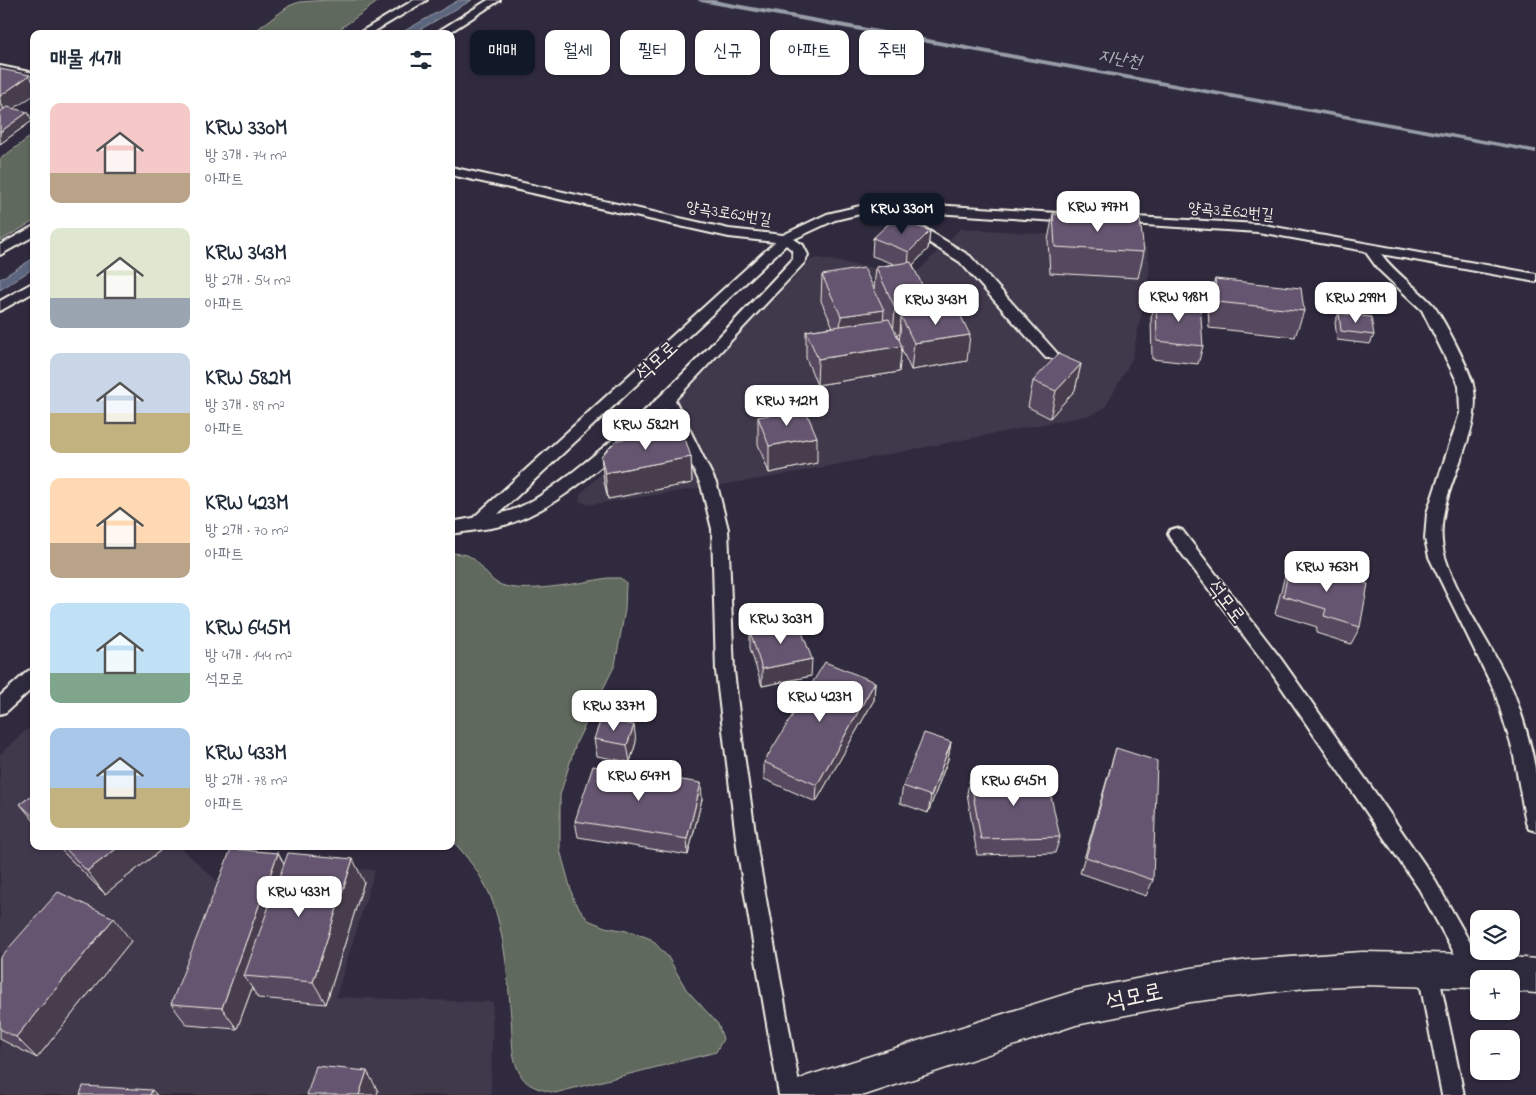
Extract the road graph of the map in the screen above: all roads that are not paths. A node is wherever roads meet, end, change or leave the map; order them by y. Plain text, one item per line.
1 (422, 0) edge
2 (495, 0) edge
3 (369, 30) edge
4 (446, 30) edge
5 (0, 69) edge
6 (30, 75) edge
7 (455, 171) edge
8 (882, 209) junction
9 (1084, 218) edge
10 (1104, 219) edge
11 (30, 232) edge
12 (785, 239) junction
13 (1369, 247) junction
14 (0, 250) edge
15 (1536, 278) edge
16 (30, 288) edge
17 (0, 307) edge
18 (1051, 355) dead end
19 (667, 399) junction
20 (478, 523) junction
21 (455, 527) edge
22 (1176, 534) dead end
23 (30, 680) edge
24 (0, 707) edge
25 (1536, 823) edge
26 (1427, 967) junction
27 (1474, 969) junction
28 (1536, 976) edge
29 (790, 1095) edge
30 (807, 1095) edge
31 (1453, 1095) edge

1 - 3 lane
2 - 4 lane
5 - 6 lane
7 - 12 lane, 양곡3로62번길
8 - 9 lane, 양곡3로62번길
8 - 12 lane, 양곡3로62번길
8 - 18 lane
10 - 13 lane, 양곡3로62번길
11 - 14 lane
12 - 19 lane
12 - 20 lane, 석모로
13 - 15 lane, 양곡3로62번길
13 - 25 lane
16 - 17 lane
19 - 20 lane
19 - 29 lane
20 - 21 lane
22 - 27 lane, 석모로
23 - 24 lane
26 - 27 street, 석모로
26 - 30 street, 석모로
26 - 31 lane
27 - 28 street, 석모로

